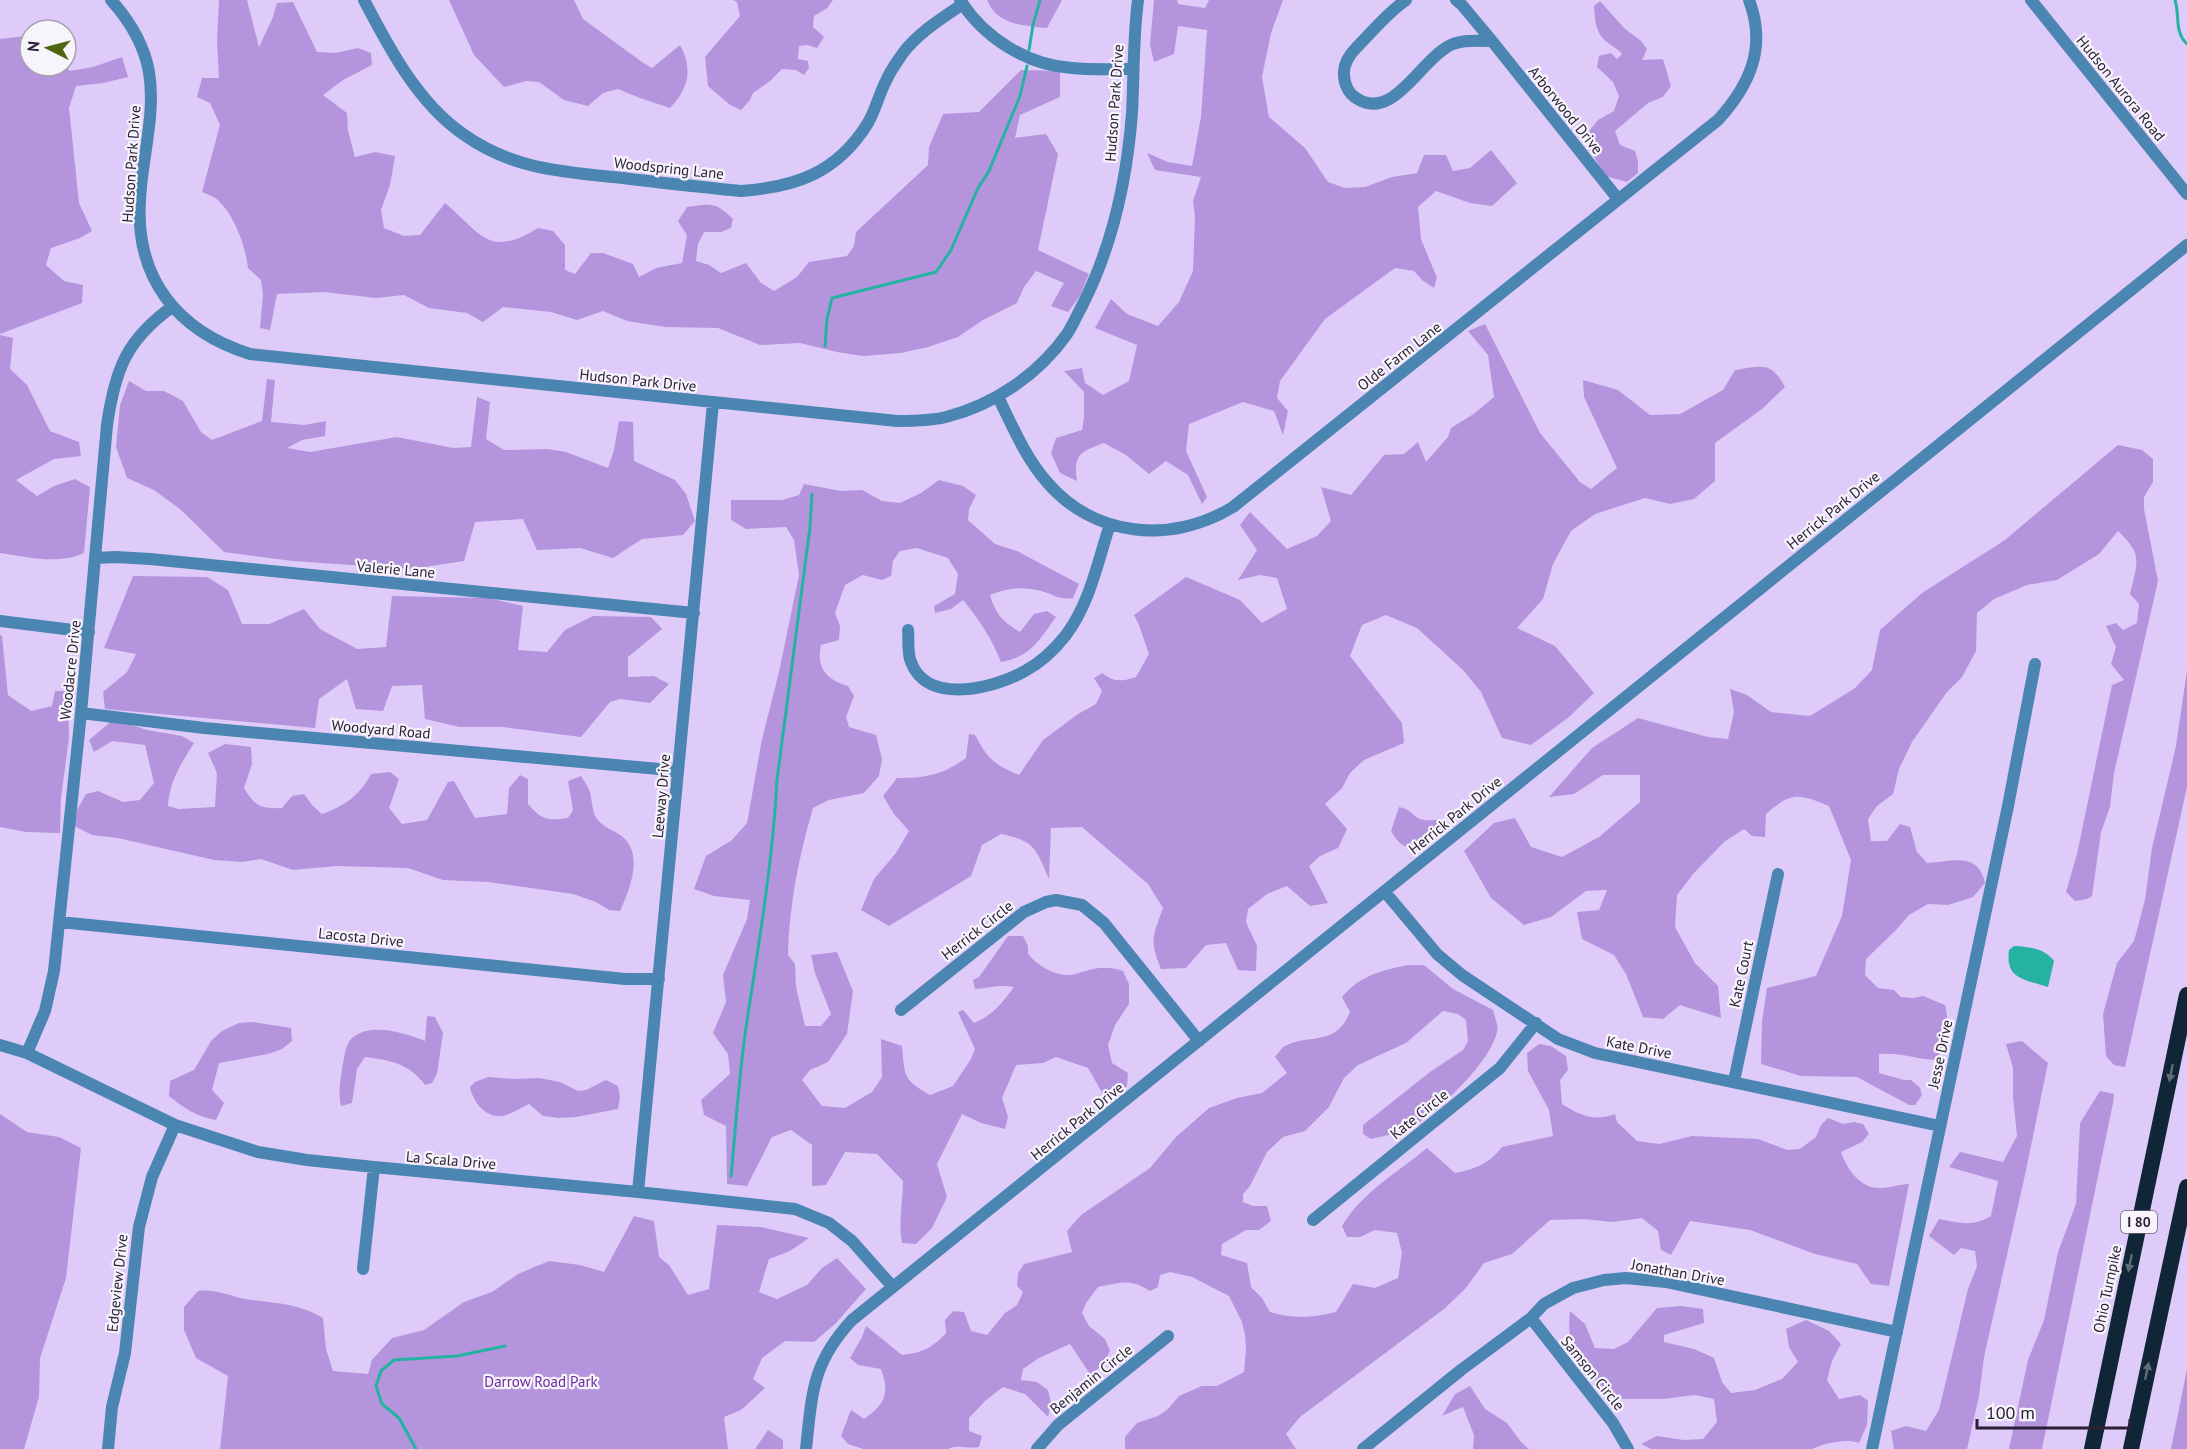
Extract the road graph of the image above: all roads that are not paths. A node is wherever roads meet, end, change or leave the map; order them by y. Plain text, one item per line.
1 (111, 0) edge
2 (364, 0) edge
3 (1138, 0) edge
4 (1406, 0) edge
5 (1456, 0) edge
6 (1749, 0) edge
7 (2031, 0) edge
8 (962, 2) edge
9 (1492, 41) junction
10 (1133, 69) junction
11 (2187, 194) edge
12 (1618, 199) junction
13 (2187, 245) edge
14 (172, 307) junction
15 (998, 397) junction
16 (713, 403) junction
17 (1110, 524) junction
18 (96, 558) junction
19 (694, 613) junction
20 (0, 621) edge
21 (908, 630) dead end
22 (89, 632) junction
23 (2035, 664) dead end
24 (81, 713) junction
25 (678, 772) junction
26 (1778, 874) dead end
27 (1385, 892) junction
28 (60, 922) junction
29 (659, 979) junction
30 (2187, 995) edge
31 (901, 1010) dead end
32 (1536, 1023) junction
33 (1199, 1041) junction
34 (0, 1045) edge
35 (27, 1053) junction
36 (1734, 1081) junction
37 (175, 1125) junction
38 (1940, 1126) junction
39 (374, 1167) junction
40 (2187, 1187) edge
41 (638, 1192) junction
42 (1313, 1220) dead end
43 (363, 1269) dead end
44 (892, 1286) junction
45 (1531, 1318) junction
46 (1897, 1332) junction
47 (1168, 1336) dead end
48 (108, 1449) edge
49 (806, 1449) edge
50 (1037, 1449) edge
51 (1363, 1449) edge
52 (1628, 1449) edge
53 (1872, 1449) edge
54 (2092, 1449) edge
55 (2131, 1449) edge

1 - 14 street, Hudson Park Drive
2 - 8 street, Woodspring Lane
3 - 10 street, Hudson Park Drive
4 - 9 street
5 - 9 street, Arborwood Drive
6 - 12 street, Olde Farm Lane
7 - 11 street, Hudson Aurora Road
8 - 10 street
9 - 12 street, Arborwood Drive
10 - 15 street, Hudson Park Drive
12 - 17 street, Olde Farm Lane
13 - 27 street, Herrick Park Drive
14 - 16 street, Hudson Park Drive
14 - 18 street, Woodacre Drive
15 - 16 street, Hudson Park Drive
15 - 17 street, Olde Farm Lane
16 - 19 street, Leeway Drive
17 - 21 street
18 - 19 street, Valerie Lane
18 - 22 street, Woodacre Drive
19 - 25 street, Leeway Drive
20 - 22 street
22 - 24 street, Woodacre Drive
23 - 38 street, Jesse Drive
24 - 25 street, Woodyard Road
24 - 28 street, Woodacre Drive
25 - 29 street, Leeway Drive
26 - 36 street, Kate Court
27 - 32 street, Kate Drive
27 - 33 street, Herrick Park Drive
28 - 29 street, Lacosta Drive
28 - 35 street, Woodacre Drive
29 - 41 street, Leeway Drive
30 -> 54 highway, Ohio Turnpike / I 80
31 - 33 street, Herrick Circle
32 - 36 street, Kate Drive
32 - 42 street, Kate Circle
33 - 44 street, Herrick Park Drive
34 - 35 street, La Scala Drive
35 - 37 street, La Scala Drive
36 - 38 street, Kate Drive
37 - 39 street, La Scala Drive
37 - 48 street, Edgeview Drive
38 - 46 street, Jesse Drive
39 - 41 street, La Scala Drive
39 - 43 street
55 -> 40 highway, I 80
41 - 44 street, La Scala Drive
44 - 49 street, Herrick Park Drive
45 - 46 street, Jonathan Drive
45 - 51 street, Jonathan Drive
45 - 52 street, Samson Circle
46 - 53 street, Jesse Drive
47 - 50 street, Benjamin Circle

